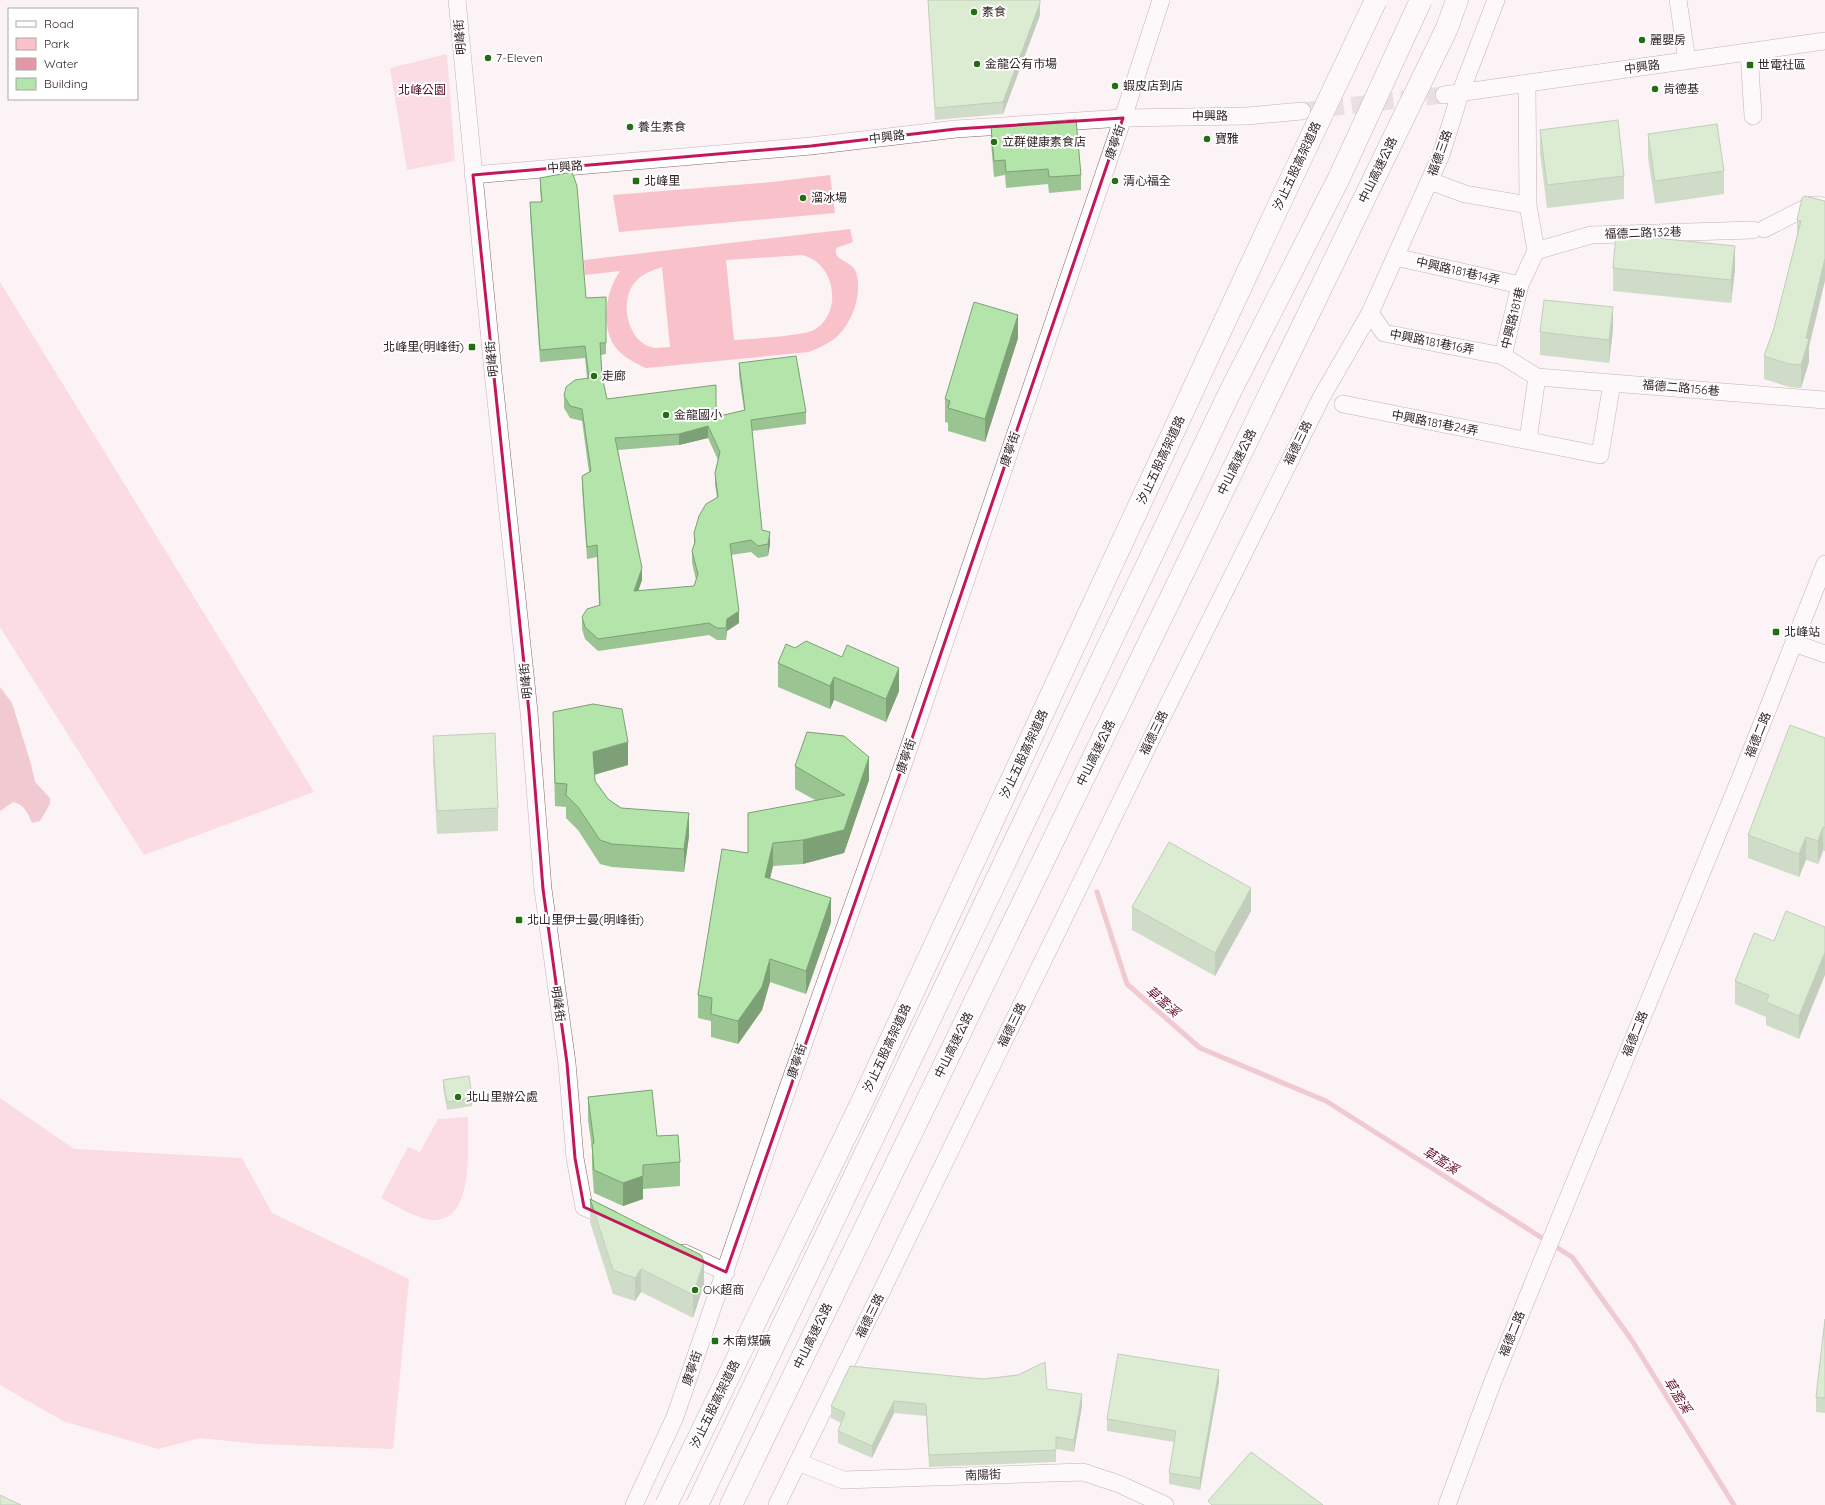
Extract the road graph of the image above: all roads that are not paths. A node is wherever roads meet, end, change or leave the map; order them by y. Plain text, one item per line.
1 (457, 0) edge
2 (1161, 0) edge
3 (1376, 0) edge
4 (1421, 0) edge
5 (1457, 0) edge
6 (1496, 0) edge
7 (1678, 0) edge
8 (1825, 41) edge
9 (1749, 52) junction
10 (1687, 61) junction
11 (1527, 84) junction
12 (1452, 94) junction
13 (1302, 111) tunnel mouth
14 (1753, 116) dead end
15 (1123, 118) junction
16 (474, 175) junction
17 (1430, 181) junction
18 (1528, 205) junction
19 (1825, 206) edge
20 (1536, 251) junction
21 (1395, 257) junction
22 (1520, 285) junction
23 (1370, 313) junction
24 (1503, 356) junction
25 (1537, 377) junction
26 (1612, 383) junction
27 (1825, 400) edge
28 (1343, 404) dead end
29 (1528, 440) junction
30 (1825, 564) edge
31 (1794, 643) junction
32 (1825, 654) edge
33 (626, 1226) edge
34 (669, 1246) edge
35 (726, 1272) junction
36 (798, 1462) junction
37 (634, 1505) edge
38 (666, 1505) edge
39 (697, 1505) edge
40 (731, 1505) edge
41 (777, 1505) edge
42 (1165, 1505) edge
43 (1446, 1505) edge

1 - 16 street, 明峰街
2 - 15 street, 康寧街
3 - 38 highway, 汐止五股高架道路, bridge
4 - 39 highway, bridge
5 - 40 highway, 中山高速公路
6 - 12 street, 福德三路
7 - 10 street
8 - 9 street, 中興路
9 - 10 street, 中興路
9 - 14 street
10 - 11 street, 中興路
11 - 12 street, 中興路
11 - 18 street
12 - 17 street, 福德三路
13 - 15 street, 中興路
15 - 16 street, 中興路
15 - 35 street, 康寧街
16 - 33 street, 明峰街
17 - 18 street
17 - 21 street, 福德三路
18 - 20 street
19 - 20 street, 福德二路132巷
20 - 22 street, 中興路181巷
21 - 22 street, 中興路181巷14弄
21 - 23 street, 福德三路
22 - 24 street, 中興路181巷
23 - 24 street, 中興路181巷16弄
23 - 36 street, 福德三路
24 - 25 street, 中興路181巷
25 - 26 street, 福德二路156巷
25 - 29 street
26 - 27 street, 福德二路156巷
26 - 29 street, 中興路181巷24弄
28 - 29 street, 中興路181巷24弄
30 - 31 street, 福德二路
31 - 32 street
31 - 43 street, 福德二路
34 - 35 street
35 - 37 street, 康寧街
36 - 41 street, 福德三路
36 - 42 street, 南陽街

